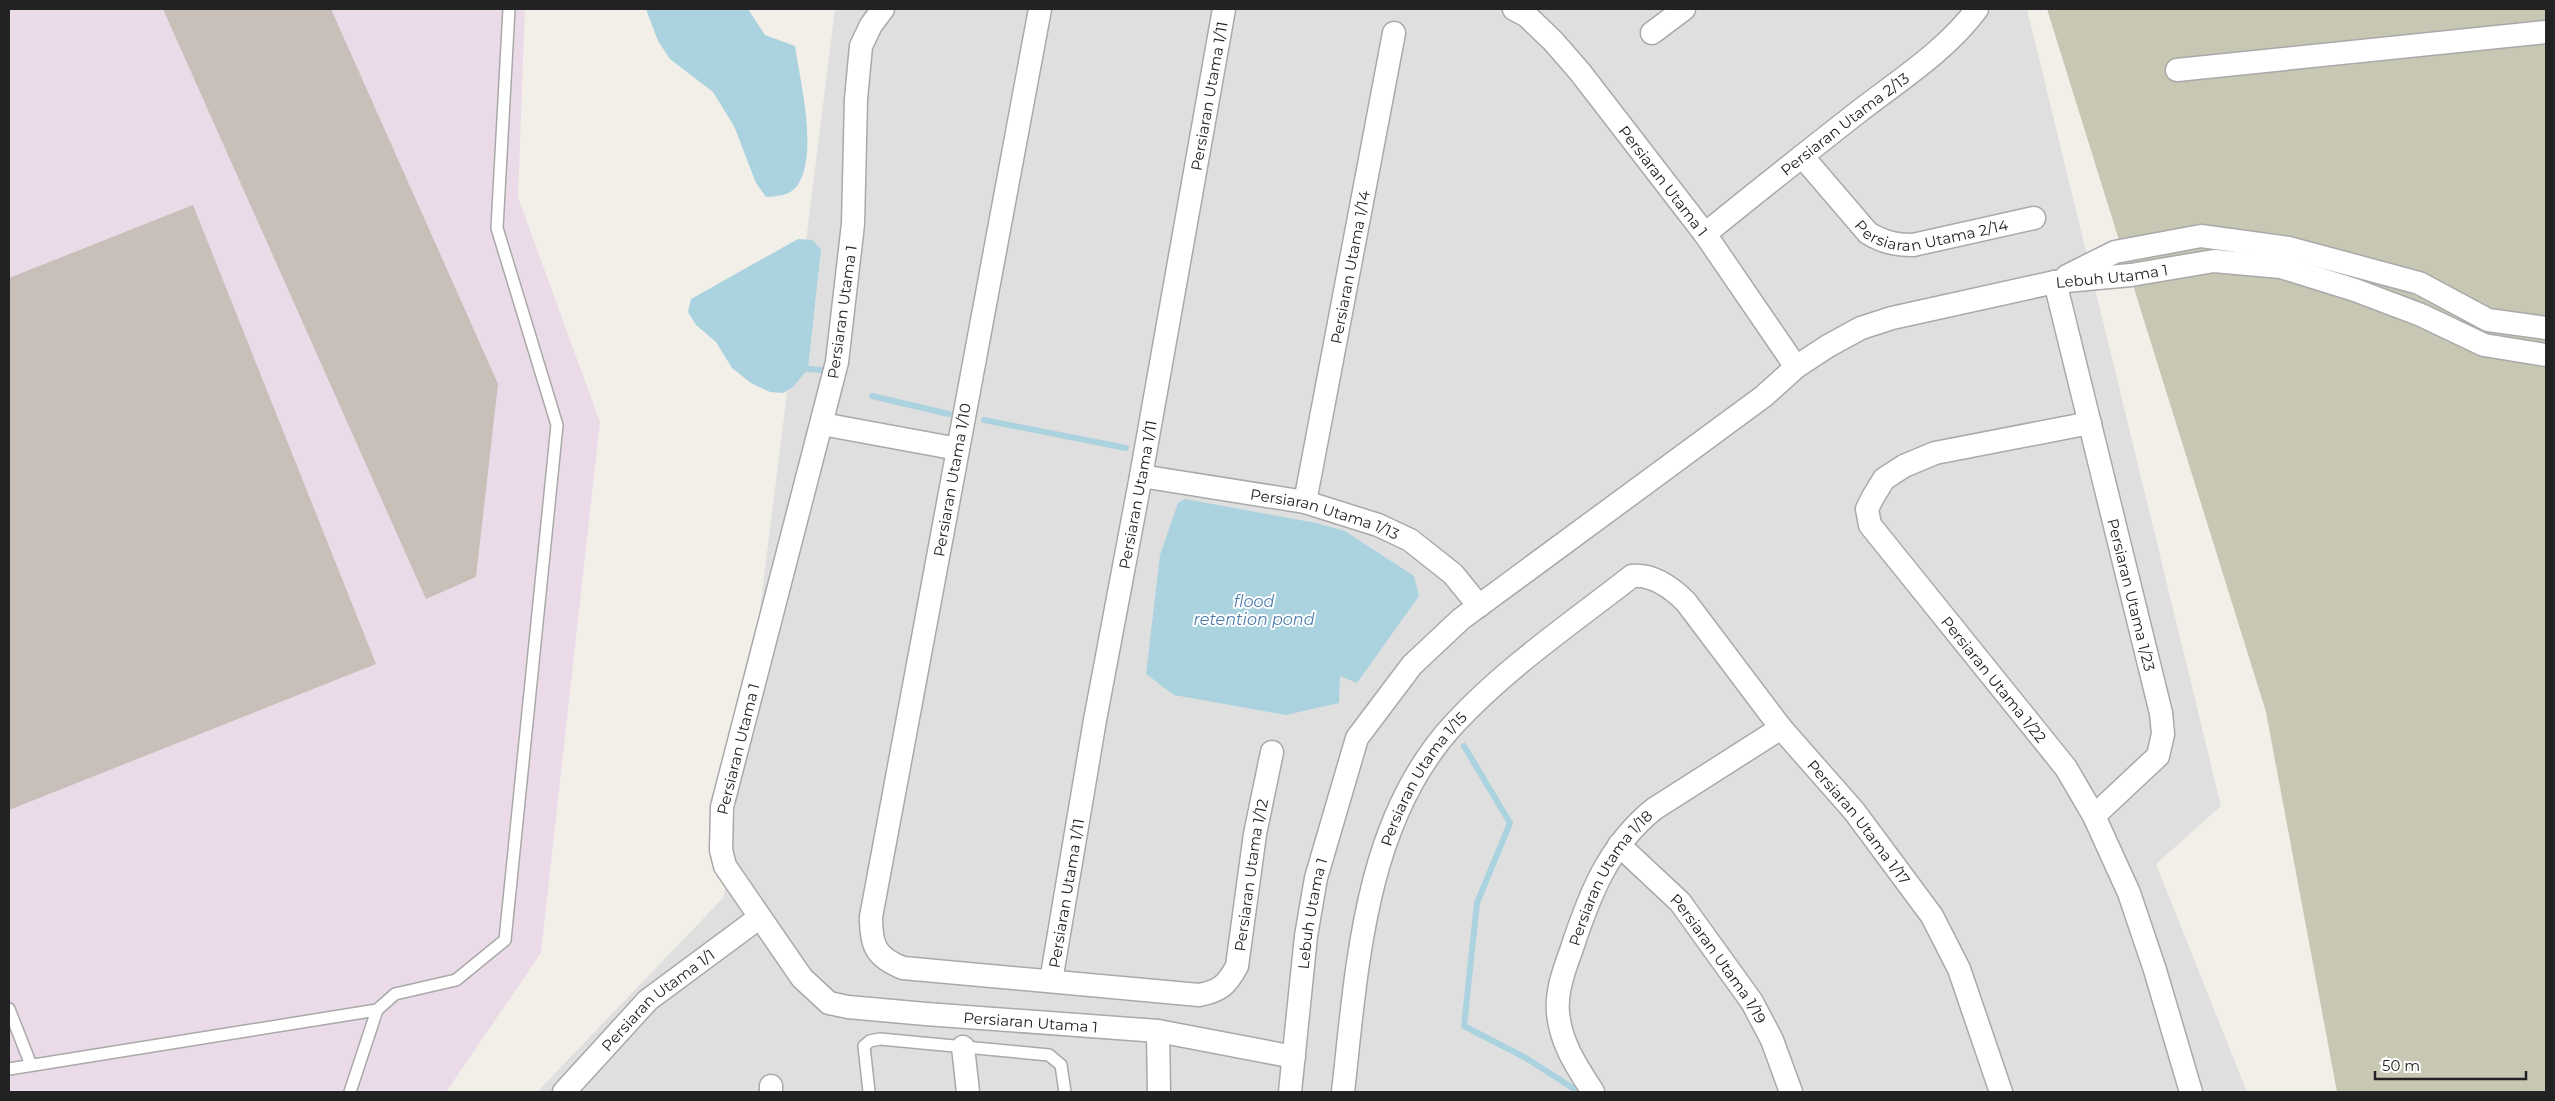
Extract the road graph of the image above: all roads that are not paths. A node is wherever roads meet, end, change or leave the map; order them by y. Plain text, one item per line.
1 (509, 9) edge
2 (883, 9) edge
3 (1040, 9) edge
4 (1224, 9) edge
5 (1514, 9) edge
6 (1684, 9) edge
7 (1977, 9) edge
8 (2546, 32) edge
9 (1394, 33) dead end
10 (1652, 33) dead end
11 (2177, 70) dead end
12 (1802, 156) junction
13 (2034, 218) dead end
14 (1705, 234) junction
15 (2055, 282) junction
16 (2546, 328) edge
17 (2546, 355) edge
18 (1796, 366) junction
19 (2090, 423) junction
20 (822, 424) junction
21 (958, 449) junction
22 (1141, 476) junction
23 (1305, 502) junction
24 (1663, 584) joint
25 (1479, 606) junction
26 (1781, 728) junction
27 (1272, 752) dead end
28 (2094, 816) junction
29 (1619, 844) junction
30 (760, 917) junction
31 (1051, 981) junction
32 (9, 1009) edge
33 (377, 1010) junction
34 (1158, 1031) junction
35 (963, 1047) junction
36 (1294, 1056) junction
37 (31, 1065) junction
38 (9, 1069) edge
39 (350, 1092) edge
40 (564, 1092) edge
41 (869, 1092) edge
42 (968, 1092) edge
43 (1065, 1092) edge
44 (1159, 1092) edge
45 (1290, 1092) edge
46 (1343, 1092) edge
47 (1593, 1092) edge
48 (1791, 1092) edge
49 (2000, 1092) edge
50 (2191, 1092) edge

1 - 33 lane
2 - 20 street, Persiaran Utama 1
3 - 21 street, Persiaran Utama 1/10
4 - 22 street, Persiaran Utama 1/11
5 - 14 street, Persiaran Utama 1
6 - 10 street
7 - 12 street, Persiaran Utama 2/13
8 - 11 street
9 - 23 street, Persiaran Utama 1/14
12 - 13 street, Persiaran Utama 2/14
12 - 14 street, Persiaran Utama 2/13
14 - 18 street, Persiaran Utama 1
15 - 16 street, Lebuh Utama 1
15 - 17 street, Lebuh Utama 1
15 - 18 street
15 - 19 street, Persiaran Utama 1/23
18 - 25 street
19 - 28 street, Persiaran Utama 1/23
19 - 28 street, Persiaran Utama 1/22
20 - 21 street
20 - 30 street, Persiaran Utama 1
21 - 31 street, Persiaran Utama 1/10
22 - 23 street, Persiaran Utama 1/13
22 - 31 street, Persiaran Utama 1/11
23 - 25 street, Persiaran Utama 1/13
24 - 26 street, Persiaran Utama 1/17
24 - 46 street, Persiaran Utama 1/15
25 - 36 street, Lebuh Utama 1
26 - 29 street, Persiaran Utama 1/18
26 - 49 street, Persiaran Utama 1/17
27 - 31 street, Persiaran Utama 1/12
28 - 50 street, Persiaran Utama 1/22
29 - 47 street, Persiaran Utama 1/18
29 - 48 street, Persiaran Utama 1/19
30 - 34 street, Persiaran Utama 1
30 - 40 street, Persiaran Utama 1/1
32 - 37 lane
33 - 37 lane
33 - 39 lane
34 - 36 street, Persiaran Utama 1
34 - 44 street
35 - 41 lane
35 - 42 street
35 - 43 lane
36 - 45 street, Lebuh Utama 1
37 - 38 lane

